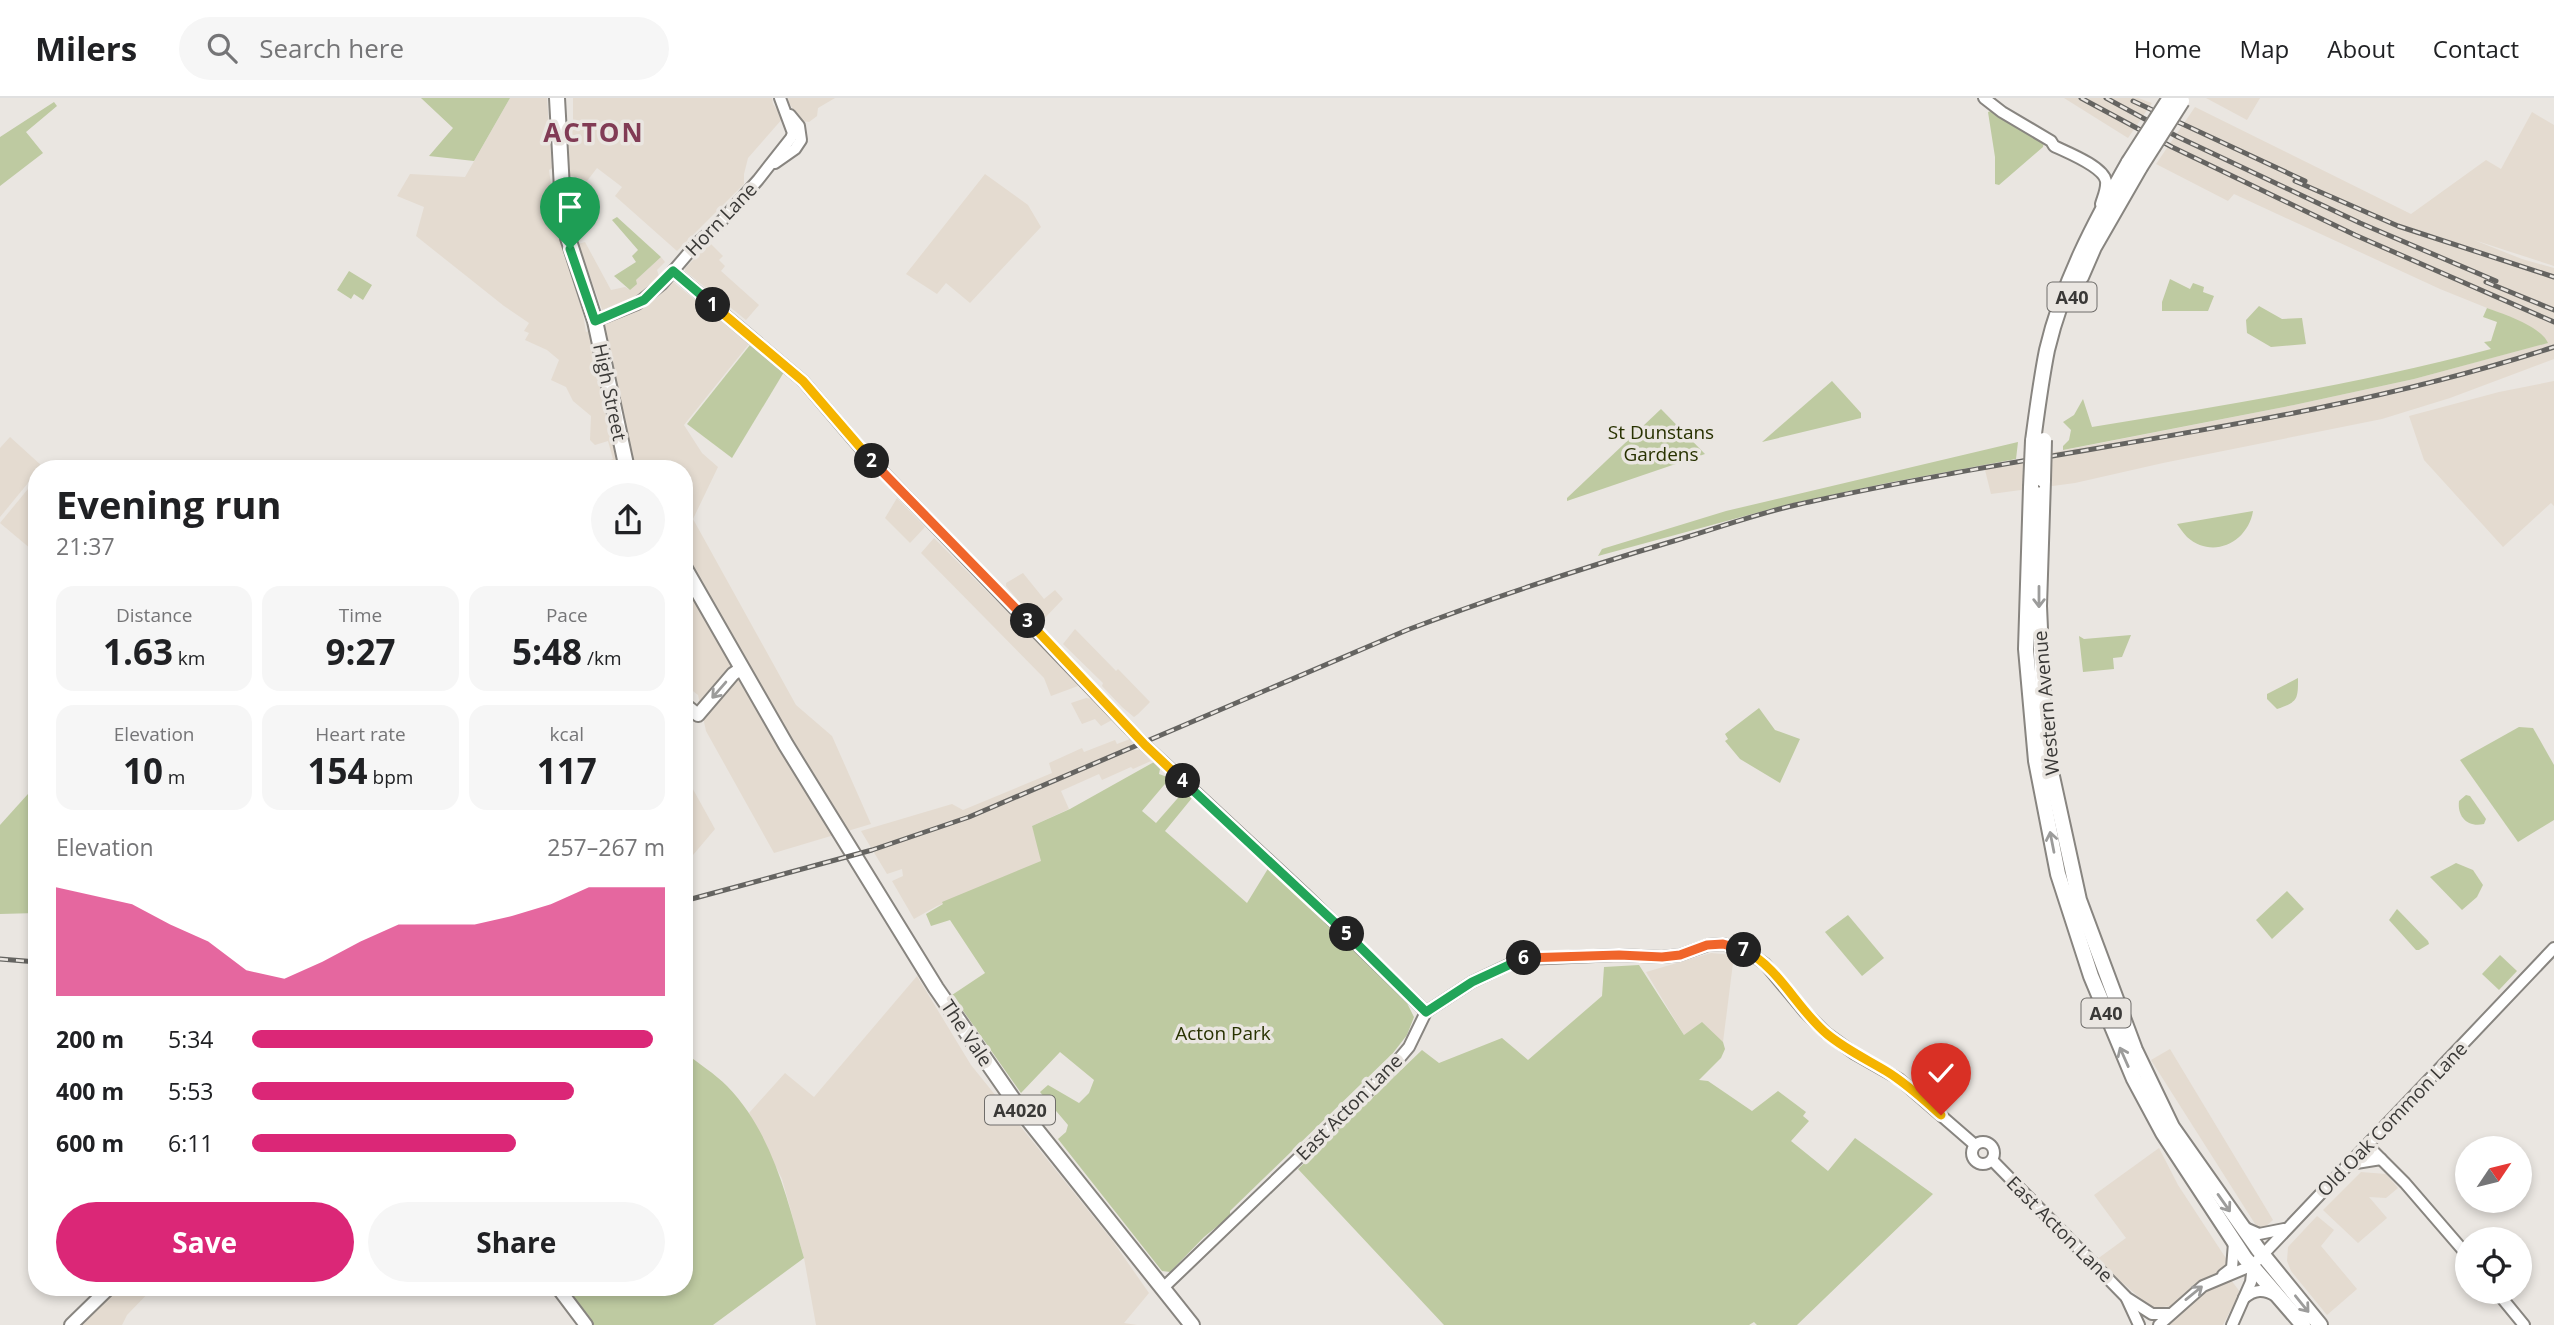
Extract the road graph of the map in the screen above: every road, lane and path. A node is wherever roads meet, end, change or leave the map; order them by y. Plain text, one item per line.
1 (780, 98) edge
2 (1984, 98) edge
3 (2179, 99) edge
4 (558, 102) edge
5 (2134, 164) junction
6 (2093, 226) junction
7 (673, 271) junction
8 (595, 321) junction
9 (2038, 440) junction
10 (625, 460) edge
11 (2037, 484) junction
12 (693, 582) edge
13 (742, 668) junction
14 (693, 711) edge
15 (2554, 948) edge
16 (1426, 1012) junction
17 (2382, 1131) junction
18 (1976, 1145) junction
19 (2368, 1146) junction
20 (2383, 1160) junction
21 (1993, 1161) junction
22 (2350, 1164) junction
23 (2241, 1225) junction
24 (2287, 1228) junction
25 (2455, 1241) edge
26 (2234, 1242) junction
27 (2257, 1260) junction
28 (2221, 1276) junction
29 (1163, 1288) junction
30 (101, 1296) edge
31 (564, 1296) edge
32 (2127, 1298) junction
33 (2244, 1298) junction
34 (2284, 1303) junction
35 (2507, 1304) edge
36 (2169, 1314) junction
37 (71, 1325) edge
38 (586, 1325) edge
39 (1192, 1325) edge
40 (2139, 1325) edge
41 (2159, 1325) edge
42 (2232, 1325) edge
43 (2303, 1325) edge
44 (2320, 1325) edge
45 (2524, 1325) edge

1 - 7 street, Horn Lane
2 - 6 street
3 - 5 main road, Western Avenue / A40, bridge
4 - 8 main road, High Street
5 - 6 main road, Western Avenue / A40
5 - 9 main road, Western Avenue / A40
6 - 9 main road, Western Avenue / A40
7 - 8 street, Horn Lane
7 - 16 street
8 - 10 main road, High Street
9 - 11 main road, Western Avenue / A40, bridge
11 -> 23 main road, Western Avenue / A40
26 -> 11 main road, Western Avenue / A40
12 - 13 main road, A4020
13 -> 14 main road
13 - 29 main road, The Vale / A4020
15 - 17 street, Old Oak Common Lane
16 - 18 street, East Acton Lane
16 - 29 street, East Acton Lane
17 - 19 street, Old Oak Common Lane
17 - 20 street
18 - 21 street, East Acton Lane
18 - 21 street, East Acton Lane
19 - 20 street
19 - 22 street, Old Oak Common Lane
20 - 22 street
20 - 25 street
21 - 32 street, East Acton Lane
22 - 24 street, Old Oak Common Lane
23 - 24 street
23 - 27 main road, Western Avenue / A40
24 - 27 street, Old Oak Common Lane
26 - 27 main road, Western Avenue / A40
26 - 28 street
27 - 28 street, Old Oak Common Lane
27 - 33 street
27 - 34 main road, A40
27 -> 44 main road, Western Avenue / A40
28 - 33 street
36 -> 28 street, Old Oak Common Lane
29 - 39 main road, The Vale / A4020
30 - 37 main road
31 - 38 main road
32 - 36 street, East Acton Lane
32 - 40 street, East Acton Lane
33 - 34 street
33 - 42 street
34 - 43 main road, A40
35 - 45 street
36 - 41 street, Old Oak Common Lane

